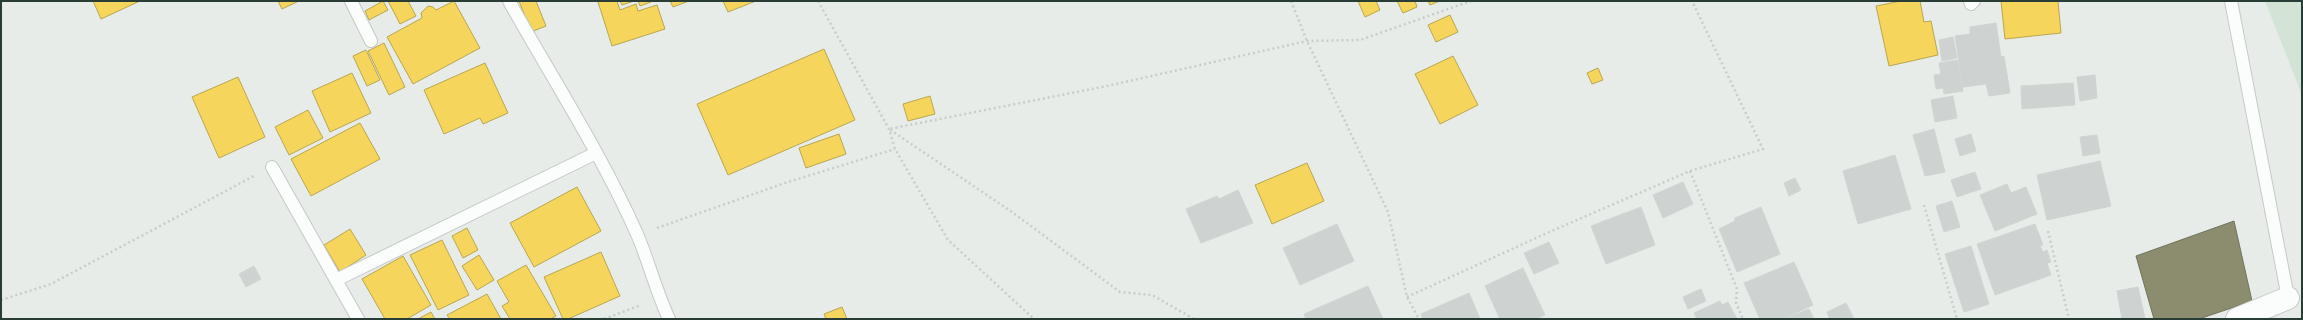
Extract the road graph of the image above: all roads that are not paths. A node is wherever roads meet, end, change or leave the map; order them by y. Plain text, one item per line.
1 (351, 1) edge
2 (509, 1) edge
3 (1970, 1) edge
4 (1974, 1) edge
5 (2231, 1) edge
6 (371, 41) dead end
7 (596, 153) junction
8 (272, 167) road end
9 (336, 280) junction
10 (2288, 298) joint
11 (358, 319) edge
12 (669, 319) edge
13 (2237, 319) edge

1 - 6 lane
2 - 7 lane
3 - 4 lane
5 - 10 lane
7 - 9 lane
7 - 12 lane
8 - 9 lane
9 - 11 lane
10 - 13 street

